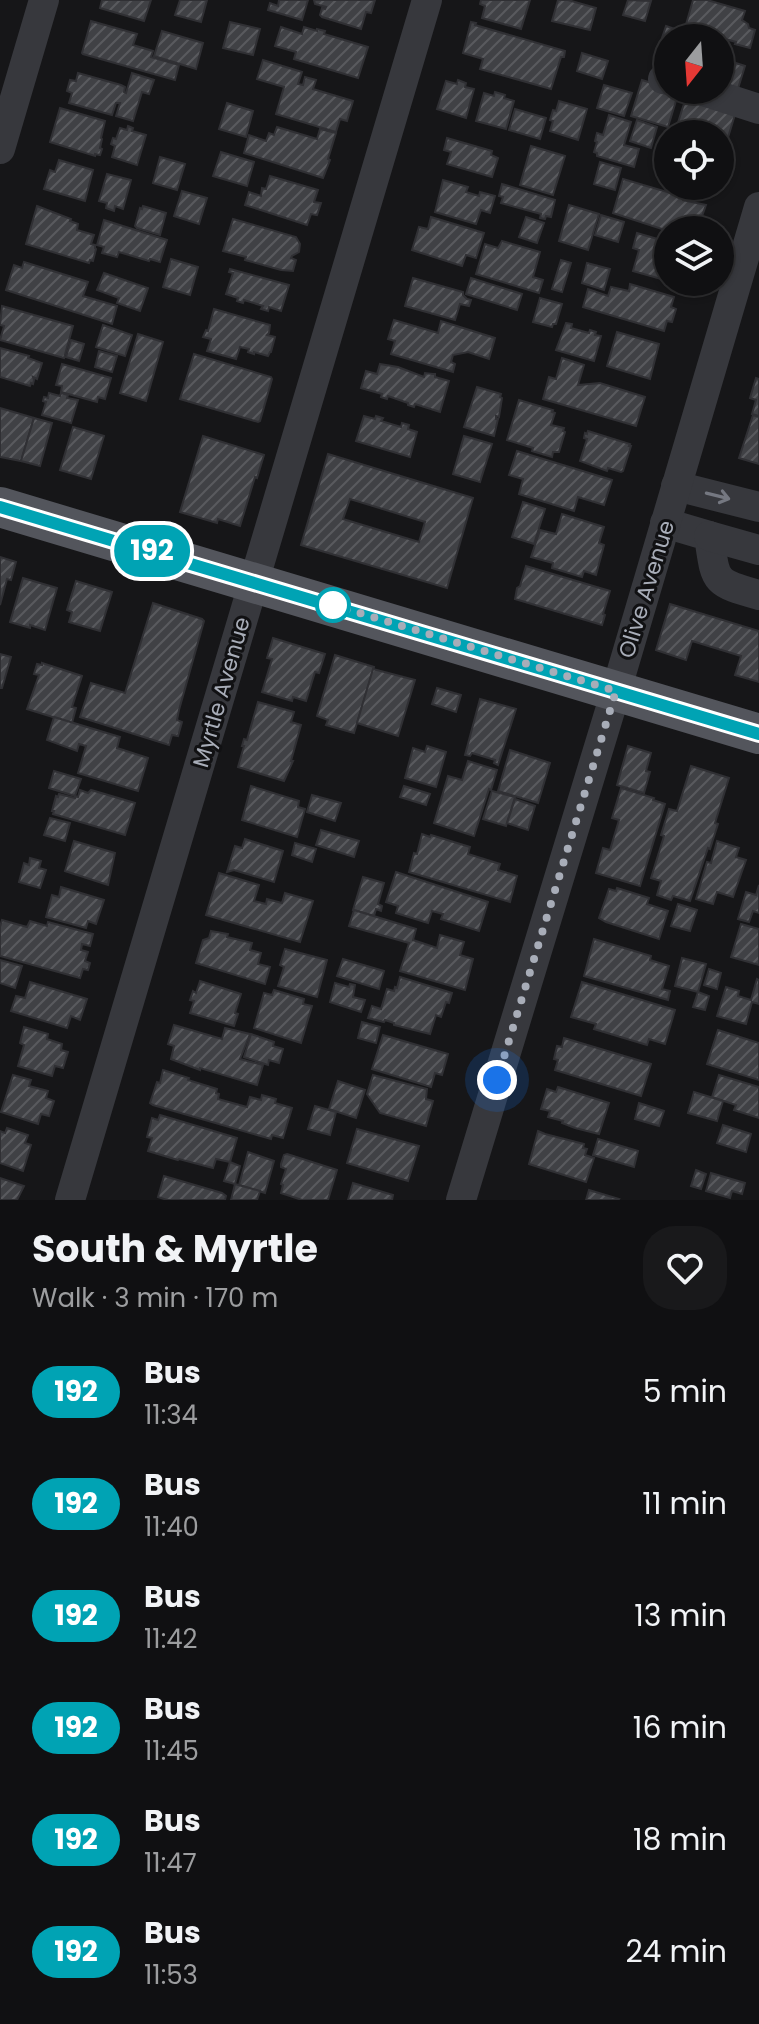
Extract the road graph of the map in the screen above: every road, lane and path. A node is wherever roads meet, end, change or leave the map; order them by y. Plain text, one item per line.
1 (44, 0) edge
2 (427, 0) edge
3 (734, 101) edge
4 (759, 109) edge
5 (0, 149) edge
6 (759, 207) edge
7 (676, 486) junction
8 (0, 507) edge
9 (759, 507) edge
10 (665, 523) junction
11 (709, 536) junction
12 (759, 550) edge
13 (253, 581) junction
14 (759, 595) edge
15 (616, 691) junction
16 (759, 734) edge
17 (70, 1200) edge
18 (461, 1200) edge

1 - 5 street
2 - 13 street, Myrtle Avenue
3 - 4 street
6 - 7 street, Olive Avenue
7 -> 9 street
7 - 10 street, Olive Avenue
8 - 13 main road
10 - 11 street
10 - 15 street, Olive Avenue
11 - 12 street
11 - 14 street
13 - 15 main road
13 - 17 street, Myrtle Avenue
15 - 16 main road
15 - 18 street, Olive Avenue

